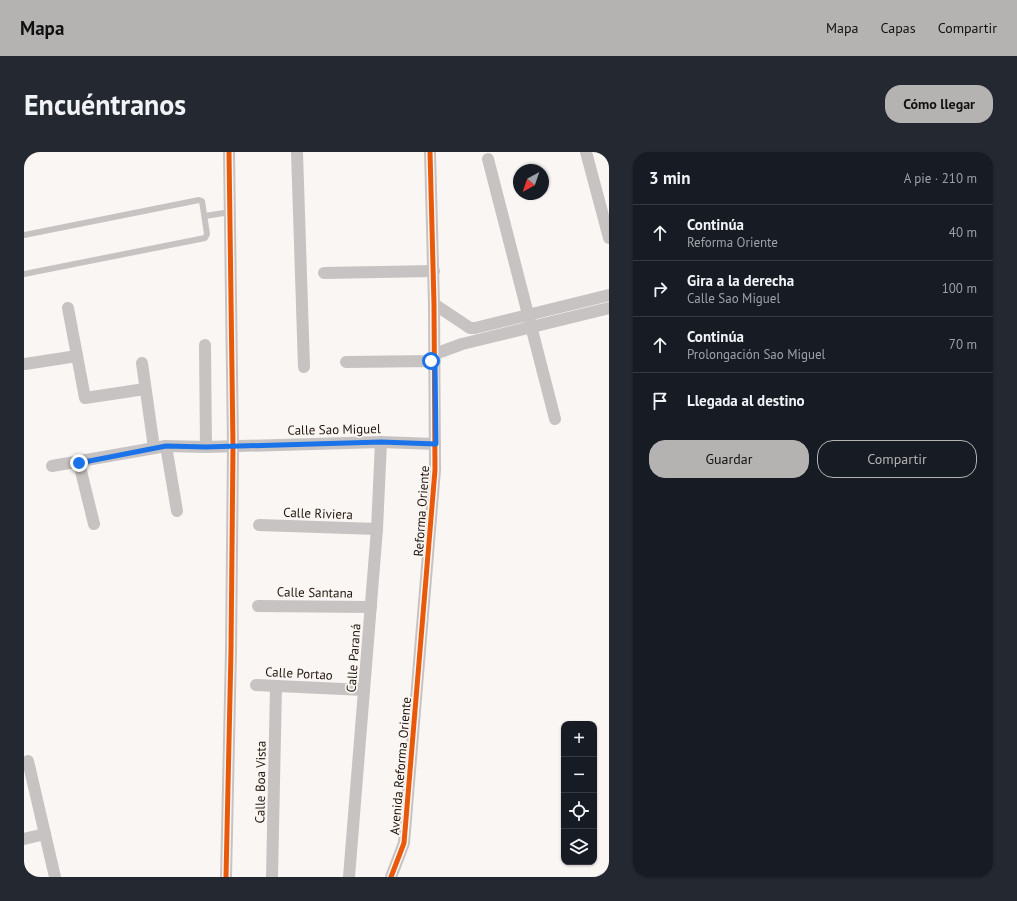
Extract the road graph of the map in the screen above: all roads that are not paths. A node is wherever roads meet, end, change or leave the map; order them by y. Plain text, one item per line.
1 (229, 152) edge
2 (297, 152) edge
3 (430, 152) edge
4 (586, 152) edge
5 (488, 159) dead end
6 (230, 212) junction
7 (205, 216) junction
8 (24, 234) edge
9 (609, 238) edge
10 (434, 271) junction
11 (324, 273) dead end
12 (24, 274) edge
13 (609, 296) edge
14 (434, 304) junction
15 (68, 308) dead end
16 (609, 308) edge
17 (530, 321) junction
18 (475, 328) junction
19 (478, 340) junction
20 (205, 345) dead end
21 (77, 356) junction
22 (435, 358) junction
23 (346, 362) dead end
24 (25, 364) edge
25 (142, 364) dead end
26 (304, 367) dead end
27 (145, 388) junction
28 (556, 418) dead end
29 (381, 442) junction
30 (436, 444) junction
31 (233, 446) junction
32 (160, 447) junction
33 (206, 447) junction
34 (79, 463) junction
35 (52, 466) dead end
36 (178, 511) dead end
37 (94, 524) dead end
38 (259, 526) dead end
39 (377, 529) junction
40 (258, 606) dead end
41 (371, 607) junction
42 (419, 679) joint
43 (256, 685) dead end
44 (276, 687) junction
45 (364, 690) junction
46 (28, 761) dead end
47 (45, 834) junction
48 (24, 839) edge
49 (609, 875) edge
50 (55, 877) edge
51 (226, 877) edge
52 (272, 877) edge
53 (349, 877) edge
54 (391, 877) edge
55 (601, 877) edge

1 - 6 street
2 - 26 street
3 - 10 street, Reforma Oriente
4 - 9 street
5 - 17 street
6 - 7 lane
6 - 31 street
7 - 8 lane
7 - 12 lane
10 - 11 street
10 - 14 street, Reforma Oriente
13 - 17 street
14 - 18 street
14 - 22 street, Reforma Oriente
15 - 21 street
16 - 17 street
17 - 18 street
17 - 19 street
17 - 28 street
18 - 19 street
19 - 22 street
20 - 33 street
21 - 24 street
21 - 27 street
22 - 23 street
22 - 30 street, Reforma Oriente
25 - 27 street
27 - 32 street
29 - 30 street, Calle Sao Miguel
29 - 31 street, Calle Sao Miguel
29 - 39 street, Calle Paraná
30 - 42 street, Reforma Oriente
31 - 33 street, Calle Sao Miguel
31 - 51 street
32 - 33 street, Calle Sao Miguel
32 - 34 street, Calle Sao Miguel
32 - 36 street
34 - 35 street, Calle Sao Miguel
34 - 37 street
38 - 39 street, Calle Riviera
39 - 41 street, Calle Paraná
40 - 41 street, Calle Santana
41 - 45 street, Calle Paraná
42 - 54 street, Avenida Reforma Oriente
43 - 44 street, Calle Portao
44 - 45 street, Calle Portao
44 - 52 street, Calle Boa Vista
45 - 53 street, Calle Paraná
46 - 47 street
47 - 48 street
47 - 50 street
49 - 55 lane

